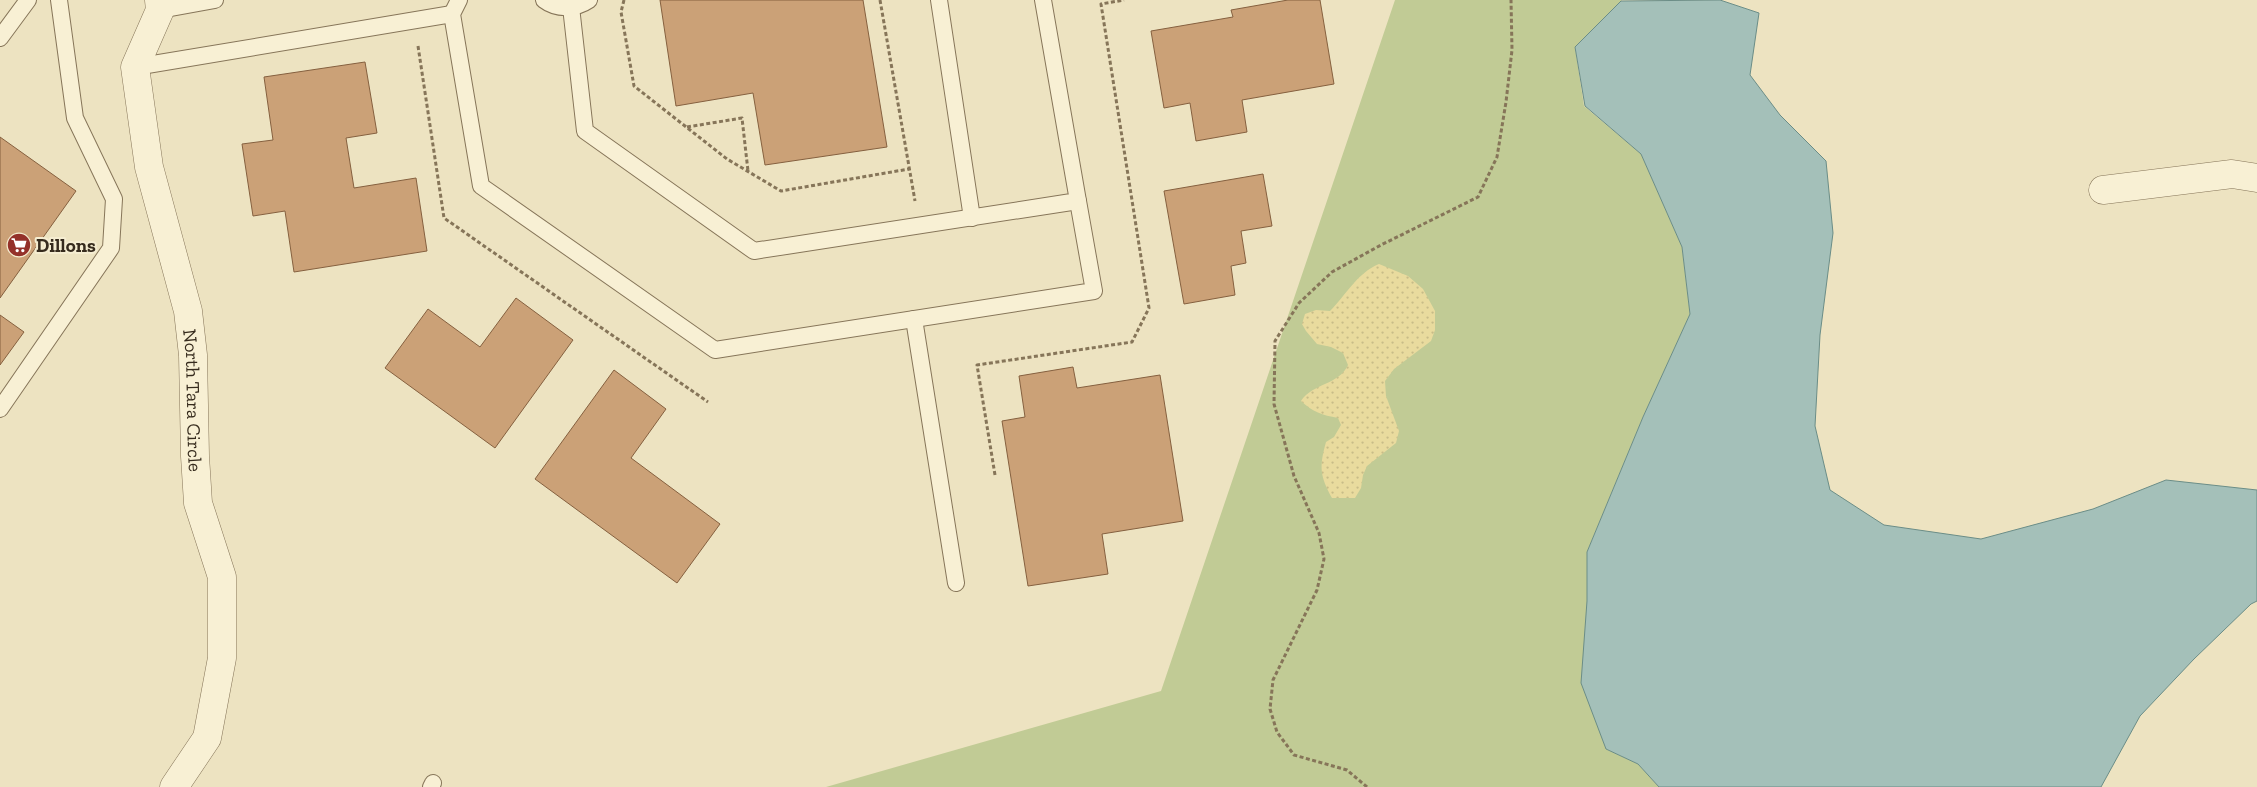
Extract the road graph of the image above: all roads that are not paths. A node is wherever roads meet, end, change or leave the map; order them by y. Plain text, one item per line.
1 (28, 0) edge
2 (59, 0) edge
3 (215, 0) edge
4 (544, 0) edge
5 (589, 0) edge
6 (939, 0) edge
7 (1043, 0) edge
8 (159, 5) edge
9 (455, 7) edge
10 (571, 7) junction
11 (0, 38) edge
12 (135, 67) junction
13 (2257, 178) edge
14 (2103, 190) dead end
15 (1078, 201) junction
16 (972, 218) junction
17 (914, 319) junction
18 (0, 409) edge
19 (956, 582) dead end
20 (174, 787) edge

1 - 11 lane
2 - 18 lane
3 - 8 lane
4 - 10 lane
5 - 10 lane
6 - 16 lane
7 - 15 lane
8 - 12 street
9 - 12 lane
9 - 17 lane
10 - 16 lane
12 - 20 street, North Tara Circle
13 - 14 street
15 - 16 lane
15 - 17 lane
17 - 19 lane

